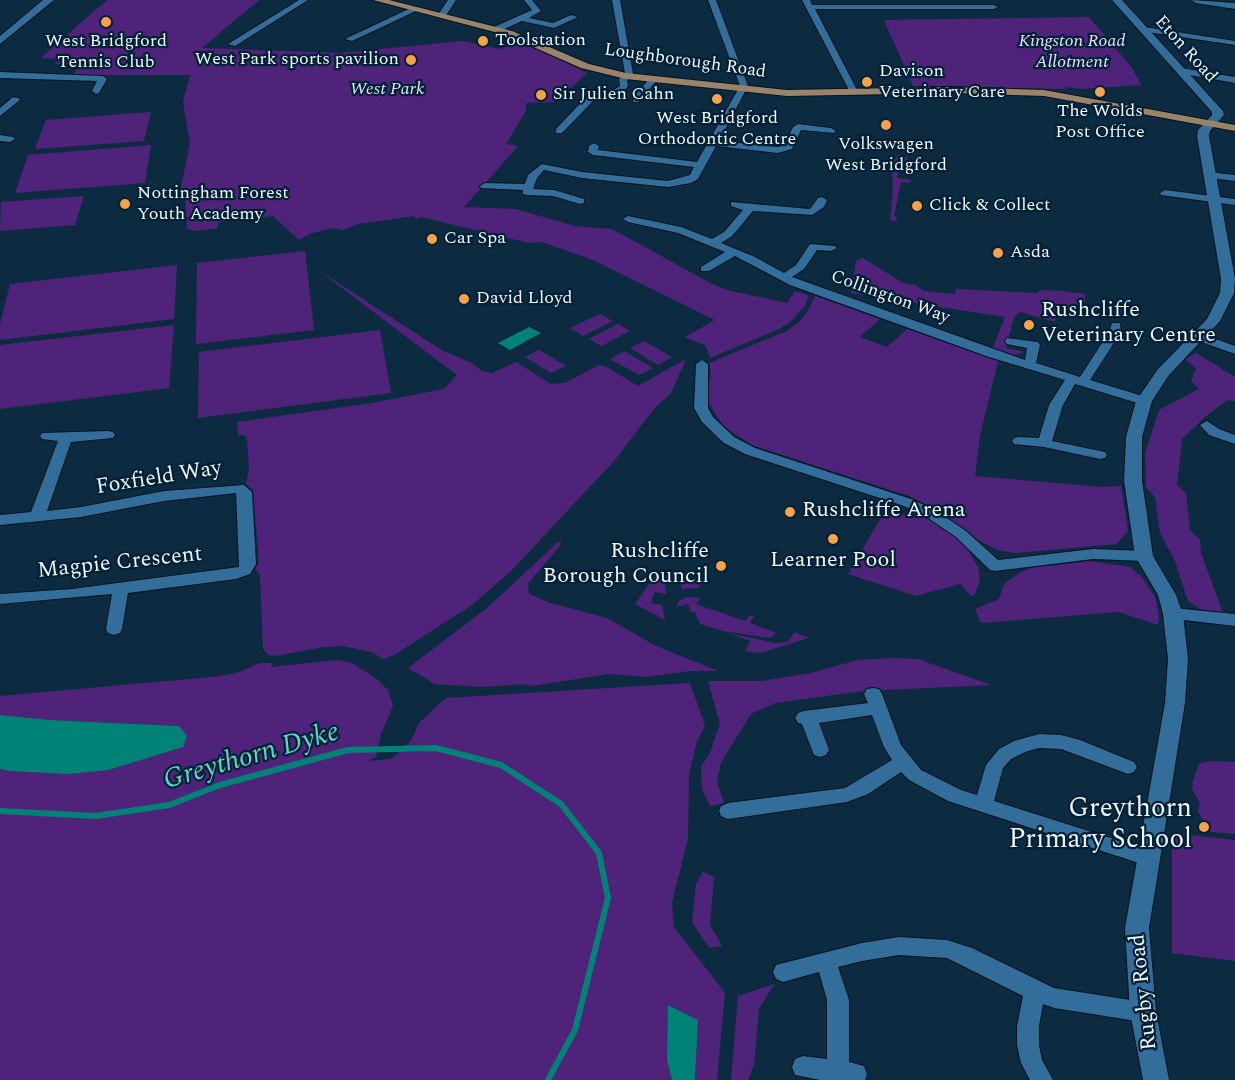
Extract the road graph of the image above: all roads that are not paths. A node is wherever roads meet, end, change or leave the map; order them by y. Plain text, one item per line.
1 (50, 0) edge
2 (304, 0) edge
3 (378, 0) edge
4 (452, 0) edge
5 (528, 0) edge
6 (616, 0) edge
7 (712, 0) edge
8 (1117, 0) edge
9 (1196, 0) edge
10 (996, 3) edge
11 (808, 4) edge
12 (869, 4) edge
13 (1235, 6) edge
14 (416, 9) junction
15 (442, 15) junction
16 (574, 17) dead end
17 (990, 17) dead end
18 (521, 18) junction
19 (497, 29) junction
20 (1143, 29) junction
21 (349, 39) dead end
22 (0, 41) edge
23 (1235, 42) edge
24 (232, 44) dead end
25 (1181, 71) junction
26 (0, 75) edge
27 (626, 76) junction
28 (653, 80) junction
29 (1235, 80) edge
30 (742, 90) junction
31 (96, 91) dead end
32 (855, 92) junction
33 (16, 99) dead end
34 (636, 100) dead end
35 (0, 113) edge
36 (1211, 123) junction
37 (1235, 128) edge
38 (560, 131) dead end
39 (831, 131) dead end
40 (713, 143) junction
41 (594, 146) dead end
42 (530, 165) dead end
43 (700, 165) junction
44 (542, 167) junction
45 (1209, 175) junction
46 (1235, 178) edge
47 (485, 186) dead end
48 (527, 193) junction
49 (1165, 193) dead end
50 (1214, 199) junction
51 (822, 200) dead end
52 (580, 201) dead end
53 (1235, 202) edge
54 (735, 204) dead end
55 (749, 208) junction
56 (624, 220) dead end
57 (713, 243) junction
58 (831, 248) dead end
59 (734, 252) junction
60 (705, 269) dead end
61 (783, 278) junction
62 (1232, 279) edge
63 (1116, 326) dead end
64 (1200, 337) junction
65 (1011, 341) dead end
66 (1235, 350) edge
67 (702, 364) dead end
68 (1029, 366) junction
69 (1077, 381) junction
70 (1144, 402) junction
71 (1207, 425) dead end
72 (108, 435) dead end
73 (48, 436) dead end
74 (66, 438) junction
75 (1235, 440) edge
76 (1019, 441) dead end
77 (1044, 443) junction
78 (1100, 455) dead end
79 (37, 517) junction
80 (0, 520) edge
81 (1144, 555) junction
82 (245, 570) joint
83 (121, 588) junction
84 (0, 599) edge
85 (1173, 614) junction
86 (1235, 620) edge
87 (114, 629) dead end
88 (820, 750) dead end
89 (903, 762) junction
90 (1120, 767) dead end
91 (983, 805) junction
92 (728, 811) dead end
93 (1148, 858) junction
94 (826, 961) junction
95 (783, 972) dead end
96 (1035, 991) junction
97 (1143, 1012) junction
98 (803, 1067) dead end
99 (844, 1075) edge
100 (1042, 1080) edge
101 (1156, 1080) edge

1 - 22 street
2 - 24 street
3 - 14 main road, Loughborough Road
4 - 15 street
5 - 18 street
6 - 27 street
7 - 30 street
8 - 20 street, Eton Road
9 - 13 street
10 - 12 street
10 - 17 street
11 - 12 street
11 - 32 street
14 - 15 main road, Loughborough Road
14 - 21 street
15 - 19 main road, Loughborough Road
16 - 18 street
18 - 19 street
19 - 27 main road, Loughborough Road
20 - 23 street
20 - 25 street, Eton Road
25 - 29 street
25 - 36 street, Eton Road
26 - 31 street
27 - 28 main road, Loughborough Road
27 - 38 street
28 - 30 main road, Loughborough Road
28 - 34 street
30 - 32 main road, Loughborough Road
30 - 40 street
32 - 36 main road, Loughborough Road
33 - 35 street
36 - 37 main road, Loughborough Road
36 - 45 street, Rugby Road
39 - 40 street
40 - 43 street
41 - 43 street
42 - 44 street
43 - 44 street
44 - 48 street
45 - 46 street
45 - 50 street, Rugby Road
47 - 48 street
48 - 52 street
49 - 50 street
50 - 53 street
50 - 62 street, Rugby Road
51 - 55 street
54 - 55 street
55 - 57 street
56 - 57 street, Collington Way
57 - 59 street, Collington Way
58 - 61 street
59 - 60 street
59 - 61 street, Collington Way
61 - 68 street, Collington Way
62 - 64 street, Rugby Road
63 - 69 street
64 - 66 street
64 - 70 street, Rugby Road
65 - 68 street
67 - 81 street
68 - 69 street, Collington Way
69 - 70 street, Collington Way
69 - 77 street
70 - 81 street, Rugby Road
71 - 75 street
72 - 74 street
73 - 74 street
74 - 79 street
76 - 77 street
77 - 78 street
79 - 80 street, Foxfield Way
79 - 82 street, Foxfield Way
81 - 85 street, Rugby Road
82 - 83 street, Magpie Crescent
83 - 84 street, Magpie Crescent
83 - 87 street
85 - 86 street
85 - 93 street, Rugby Road
88 - 89 street
89 - 91 street
89 - 92 street
90 - 91 street
91 - 93 street
93 - 97 street, Rugby Road
94 - 95 street
94 - 96 street
94 - 99 street
96 - 97 street
96 - 100 street
97 - 101 street, Rugby Road
98 - 99 street

